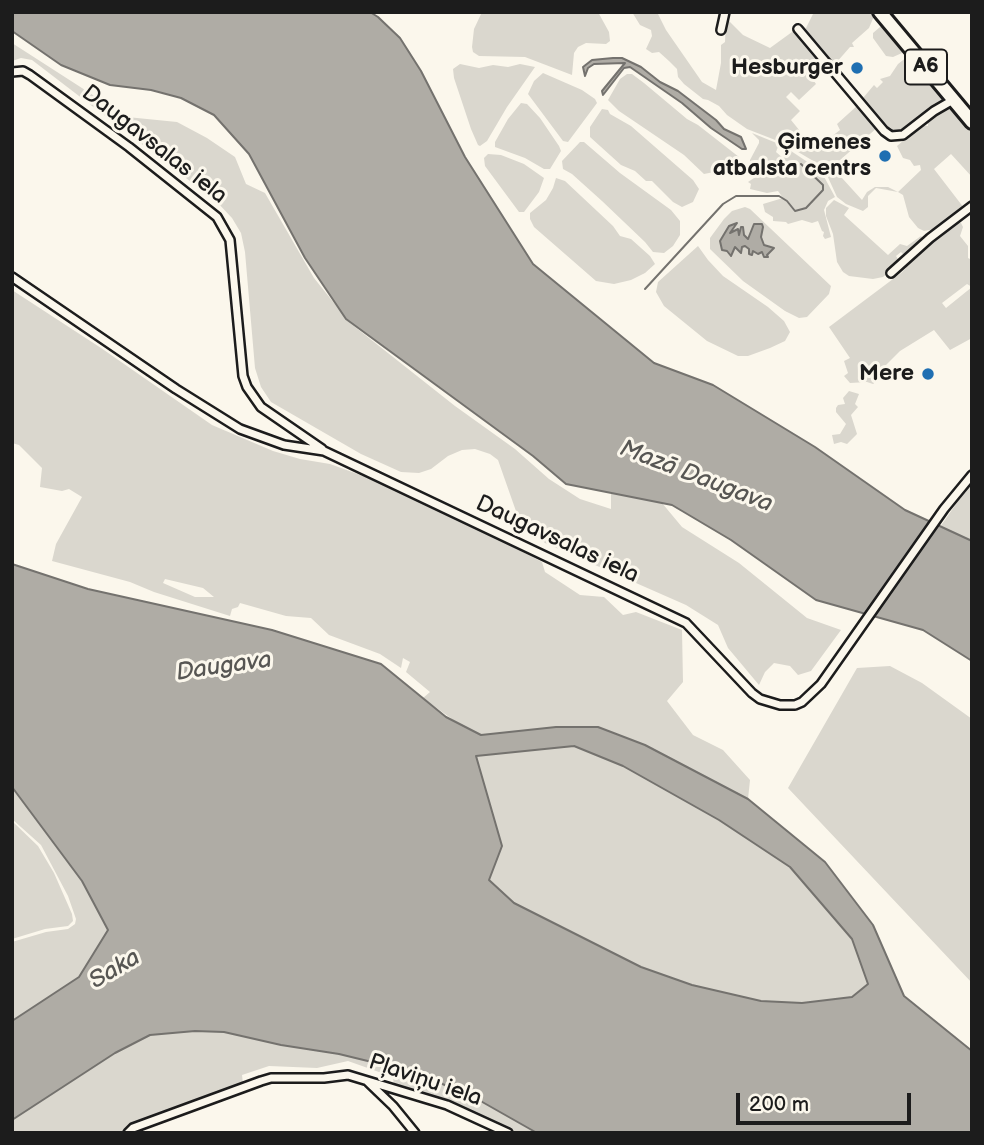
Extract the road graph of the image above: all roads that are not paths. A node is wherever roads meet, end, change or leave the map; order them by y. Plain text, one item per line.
1 (724, 12) edge
2 (880, 12) edge
3 (798, 29) dead end
4 (721, 30) dead end
5 (12, 72) edge
6 (953, 100) junction
7 (972, 122) edge
8 (972, 206) edge
9 (891, 273) dead end
10 (12, 277) edge
11 (324, 450) junction
12 (972, 475) edge
13 (367, 1081) junction
14 (128, 1133) edge
15 (415, 1133) edge
16 (508, 1133) edge

1 - 4 street
2 - 6 highway, A6
3 - 6 street
5 - 11 street, Daugavsalas iela
6 - 7 highway, A6
8 - 9 street
10 - 11 street, Daugavsalas iela
11 - 12 street, Daugavsalas iela
13 - 14 street, Pļaviņu iela
13 - 15 street
13 - 16 street, Pļaviņu iela

